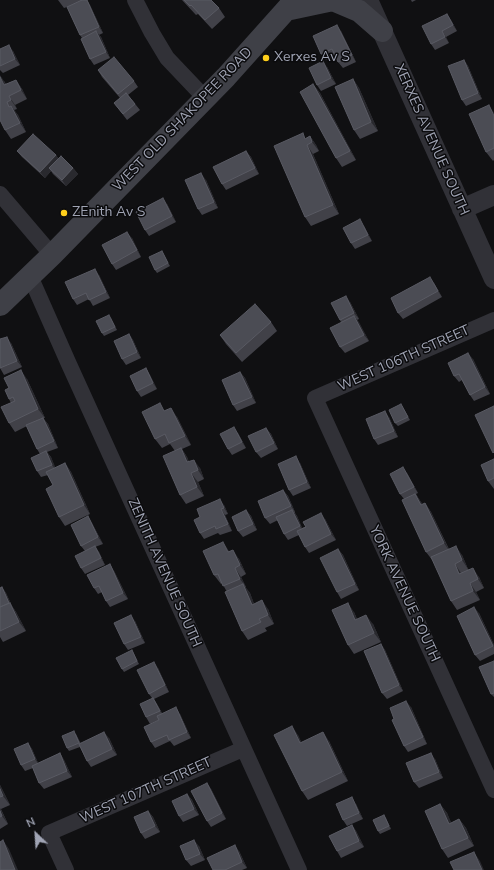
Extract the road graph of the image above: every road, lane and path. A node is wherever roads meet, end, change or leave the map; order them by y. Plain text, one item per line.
1 (135, 0) edge
2 (368, 0) edge
3 (291, 5) edge
4 (382, 31) junction
5 (206, 98) junction
6 (0, 194) edge
7 (494, 195) edge
8 (462, 209) junction
9 (52, 255) junction
10 (30, 276) junction
11 (494, 279) edge
12 (0, 305) edge
13 (494, 320) edge
14 (315, 398) joint
15 (244, 749) junction
16 (494, 790) edge
17 (66, 870) edge
18 (299, 870) edge

1 - 5 street
2 - 4 street, XERXES AVENUE SOUTH
3 - 4 main road
3 - 5 main road, WEST OLD SHAKOPEE ROAD
4 - 8 street, XERXES AVENUE SOUTH
5 - 9 main road, WEST OLD SHAKOPEE ROAD
6 - 9 street
7 - 8 street
8 - 11 street, XERXES AVENUE SOUTH
9 - 10 main road, WEST OLD SHAKOPEE ROAD
10 - 12 main road, WEST OLD SHAKOPEE ROAD
10 - 15 street, ZENITH AVENUE SOUTH
13 - 14 street, WEST 106TH STREET
14 - 16 street, YORK AVENUE SOUTH
15 - 17 street, WEST 107TH STREET
15 - 18 street, ZENITH AVENUE SOUTH

